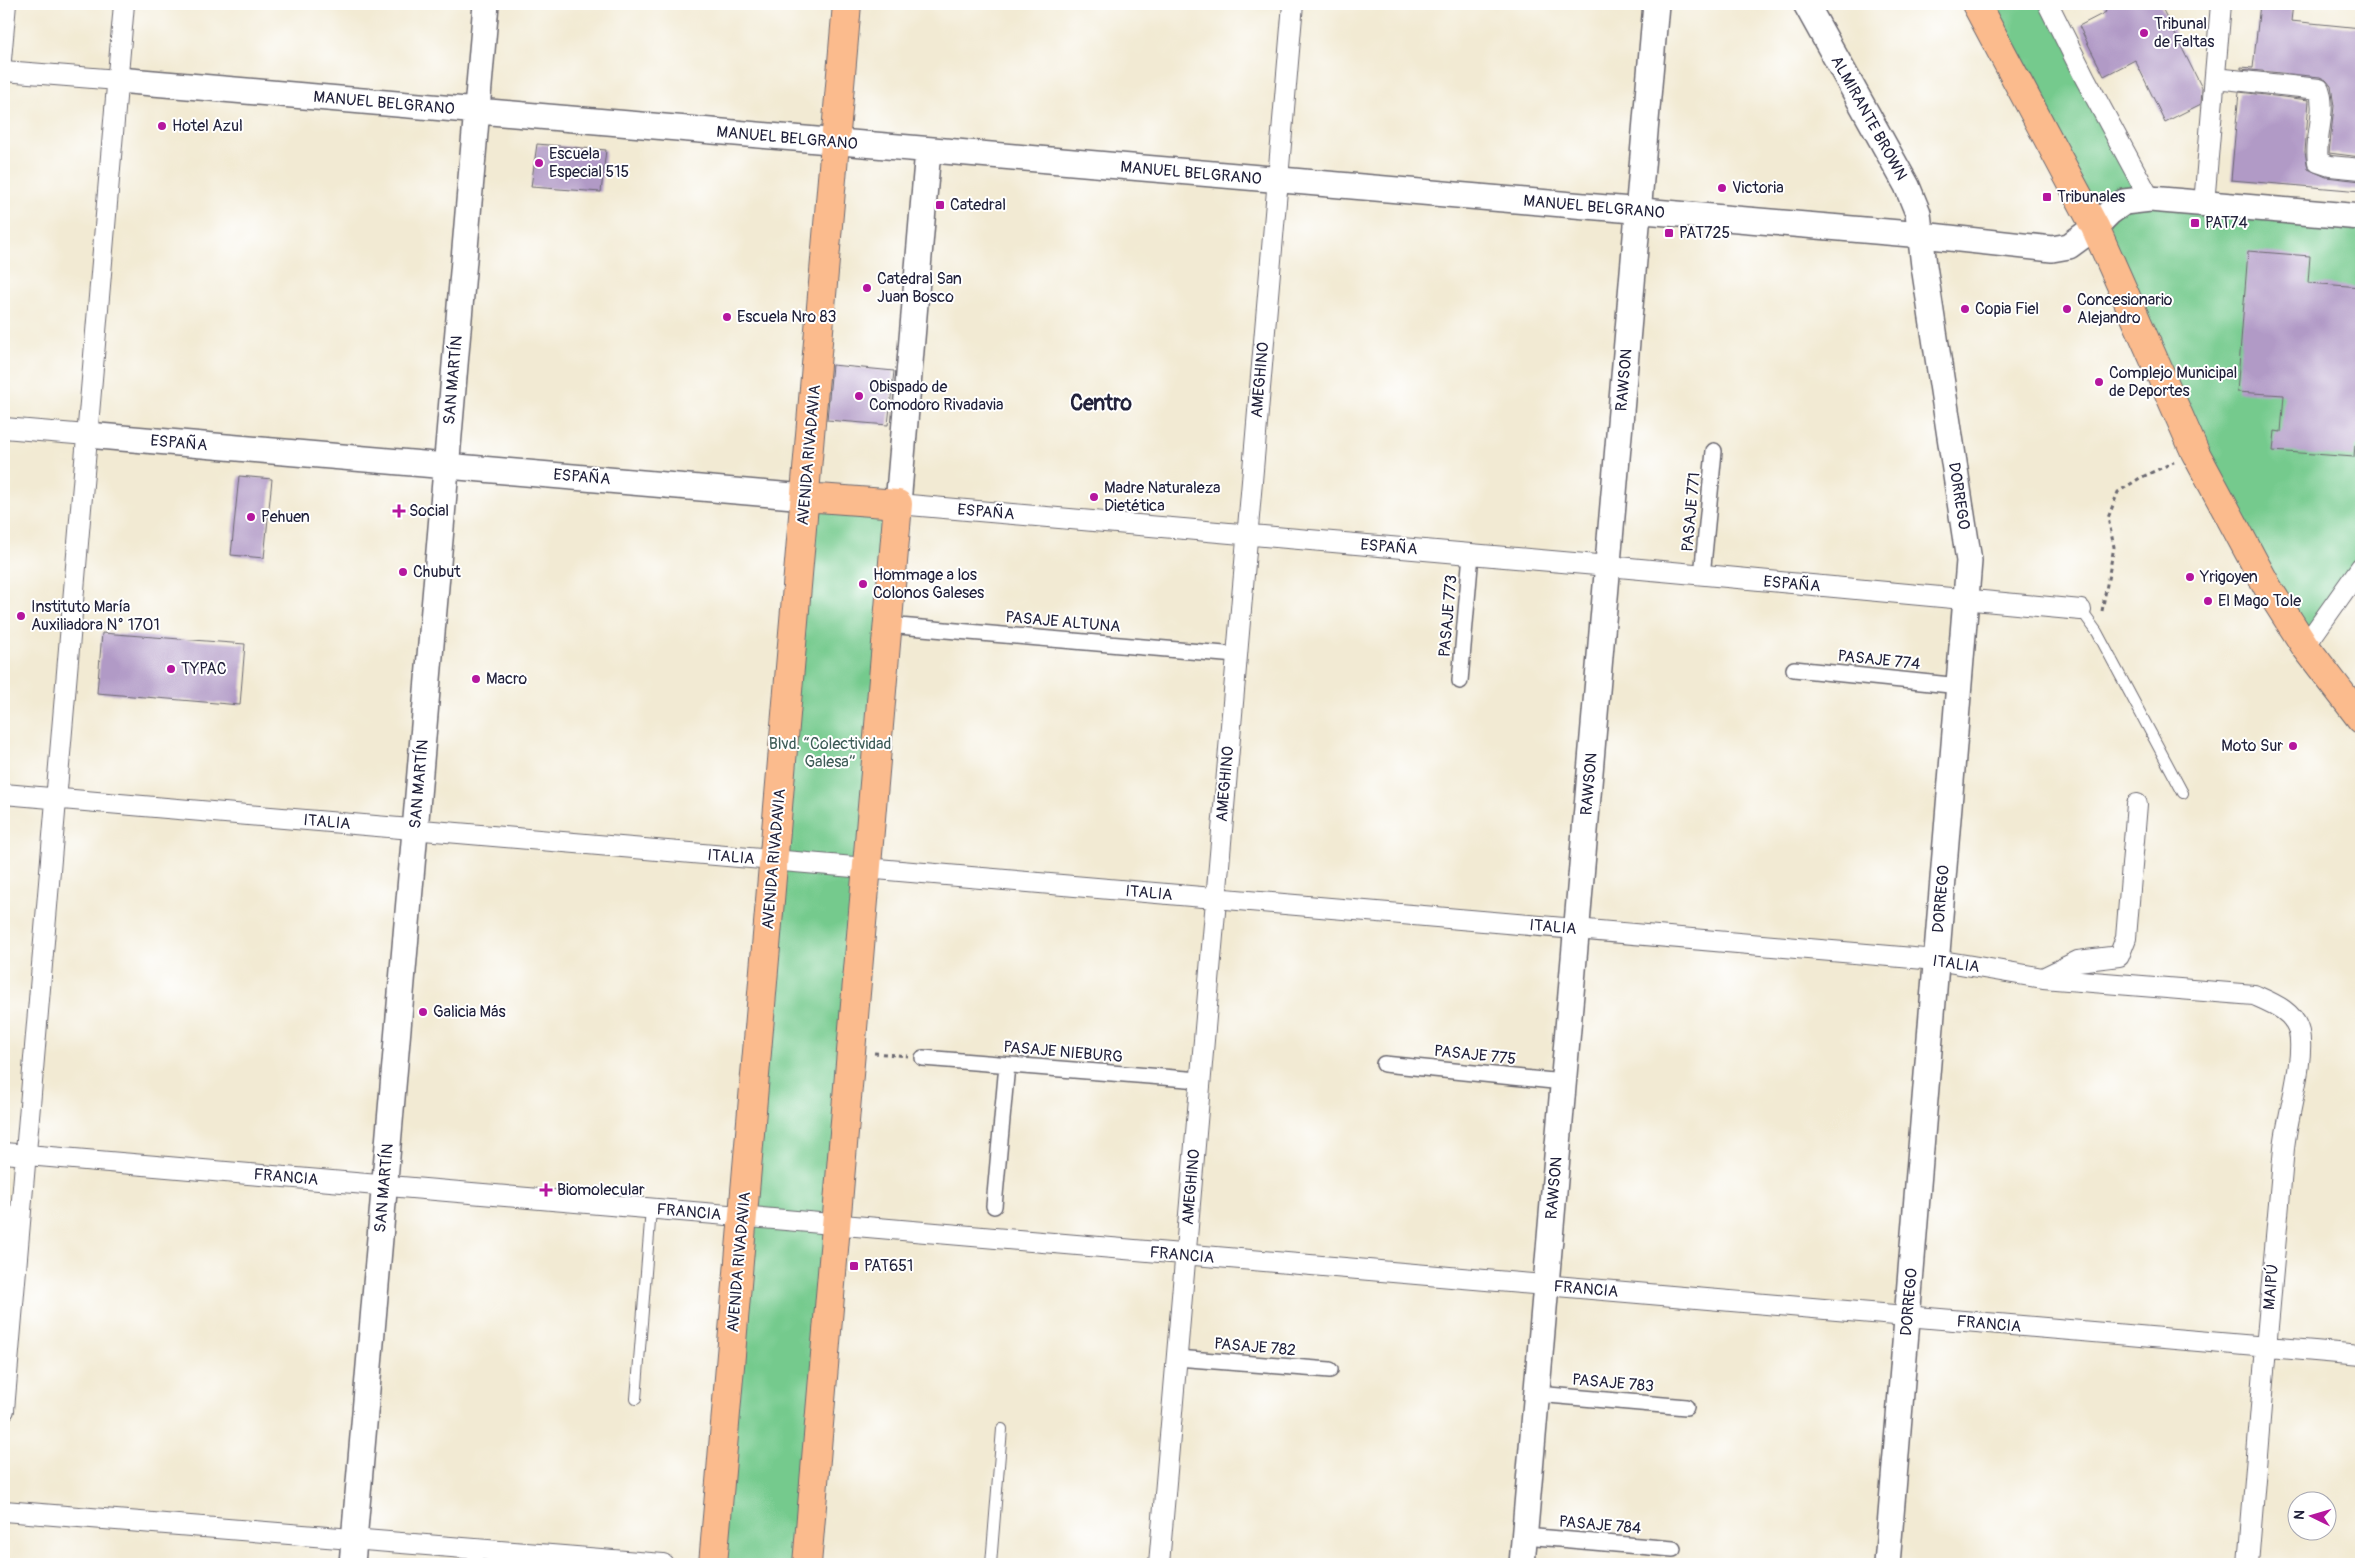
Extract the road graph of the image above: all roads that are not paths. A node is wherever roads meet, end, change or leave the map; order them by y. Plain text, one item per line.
1 (11, 4) edge
2 (124, 4) edge
3 (486, 4) edge
4 (847, 4) edge
5 (1293, 4) edge
6 (1656, 4) edge
7 (1806, 4) edge
8 (1976, 4) edge
9 (2048, 4) edge
10 (2221, 4) edge
11 (4, 71) edge
12 (2215, 78) junction
13 (118, 80) junction
14 (477, 111) junction
15 (836, 142) junction
16 (928, 150) junction
17 (2361, 169) edge
18 (1278, 180) junction
19 (2150, 199) junction
20 (2204, 204) junction
21 (1638, 211) junction
22 (2361, 217) edge
23 (2095, 228) junction
24 (1922, 235) junction
25 (4, 428) edge
26 (88, 435) junction
27 (1714, 452) dead end
28 (446, 466) junction
29 (805, 497) junction
30 (898, 504) junction
31 (1247, 534) junction
32 (1471, 554) junction
33 (1608, 566) junction
34 (2361, 567) edge
35 (1702, 576) junction
36 (1967, 600) junction
37 (2081, 610) joint
38 (887, 625) junction
39 (2305, 646) junction
40 (1236, 655) junction
41 (1794, 669) dead end
42 (1460, 681) dead end
43 (1960, 686) junction
44 (2361, 720) edge
45 (2184, 793) dead end
46 (4, 794) edge
47 (56, 799) junction
48 (2138, 804) dead end
49 (415, 830) junction
50 (774, 861) junction
51 (866, 868) junction
52 (1216, 899) junction
53 (1577, 930) junction
54 (1936, 960) junction
55 (2043, 978) junction
56 (2289, 1014) joint
57 (923, 1058) road end
58 (1384, 1064) dead end
59 (1007, 1065) junction
60 (1200, 1080) junction
61 (1564, 1082) junction
62 (4, 1153) edge
63 (26, 1155) junction
64 (384, 1186) junction
65 (994, 1206) dead end
66 (651, 1209) junction
67 (743, 1217) junction
68 (836, 1225) junction
69 (1186, 1255) junction
70 (1546, 1286) junction
71 (1908, 1317) junction
72 (2265, 1347) junction
73 (2361, 1355) edge
74 (1177, 1358) junction
75 (1330, 1370) dead end
76 (1537, 1394) junction
77 (636, 1399) dead end
78 (1686, 1407) dead end
79 (4, 1410) edge
80 (1002, 1429) dead end
81 (4, 1511) edge
82 (1525, 1536) junction
83 (354, 1538) junction
84 (1672, 1549) dead end
85 (352, 1564) edge
86 (663, 1564) edge
87 (713, 1564) edge
88 (806, 1564) edge
89 (991, 1564) edge
90 (1159, 1564) edge
91 (1522, 1564) edge
92 (1887, 1564) edge
93 (2248, 1564) edge

1 - 11 lane
2 - 13 street
3 - 14 street, SAN MARTÍN
4 - 15 main road, AVENIDA RIVADAVIA
5 - 18 street, AMEGHINO
6 - 21 street, RAWSON
7 - 24 street, ALMIRANTE BROWN
8 - 23 main road
9 - 19 street
10 - 12 street
11 - 13 street, MANUEL BELGRANO
12 - 17 street
12 - 20 street
13 - 14 street, MANUEL BELGRANO
13 - 26 street
14 - 15 street, MANUEL BELGRANO
14 - 28 street, SAN MARTÍN
15 - 16 street, MANUEL BELGRANO
15 - 29 main road, AVENIDA RIVADAVIA
16 - 18 street, MANUEL BELGRANO
16 - 30 street
18 - 21 street, MANUEL BELGRANO
18 - 31 street, AMEGHINO
19 - 20 street, MANUEL BELGRANO
19 - 23 street, MANUEL BELGRANO
20 - 22 street, MANUEL BELGRANO
21 - 24 street, MANUEL BELGRANO
21 - 33 street, RAWSON
23 - 24 street, MANUEL BELGRANO
23 - 39 main road
24 - 36 street, DORREGO
25 - 26 street, ESPAÑA
26 - 28 street, ESPAÑA
26 - 47 street
27 - 35 street, PASAJE 771
28 - 29 street, ESPAÑA
28 - 49 street, SAN MARTÍN
29 - 30 main road, ESPAÑA
29 - 50 main road, AVENIDA RIVADAVIA
30 - 31 street, ESPAÑA
30 - 38 main road
31 - 32 street, ESPAÑA
31 - 40 street, AMEGHINO
32 - 33 street, ESPAÑA
32 - 42 street, PASAJE 773
33 - 35 street, ESPAÑA
33 - 53 street, RAWSON
34 - 39 street
35 - 36 street, ESPAÑA
36 - 37 street, ESPAÑA
36 - 43 street, DORREGO
37 - 45 lane
38 - 40 street, PASAJE ALTUNA
38 - 51 main road
39 - 44 main road
40 - 52 street, AMEGHINO
41 - 43 street, PASAJE 774
43 - 54 street, DORREGO
46 - 47 street, ITALIA
47 - 49 street, ITALIA
47 - 63 street
48 - 55 street
49 - 50 street, ITALIA
49 - 64 street, SAN MARTÍN
50 - 51 street, ITALIA
50 - 67 main road, AVENIDA RIVADAVIA
51 - 52 street, ITALIA
51 - 68 main road
52 - 53 street, ITALIA
52 - 60 street, AMEGHINO
53 - 54 street, ITALIA
53 - 61 street, RAWSON
54 - 55 street, ITALIA
54 - 71 street, DORREGO
55 - 56 street, ITALIA
56 - 72 street, MAIPÚ
57 - 59 street, PASAJE NIEBURG
58 - 61 street, PASAJE 775
59 - 60 street, PASAJE NIEBURG
59 - 65 street
60 - 69 street, AMEGHINO
61 - 70 street, RAWSON
62 - 63 street, FRANCIA
63 - 64 street, FRANCIA
63 - 79 street
64 - 66 street, FRANCIA
64 - 83 street, SAN MARTÍN
66 - 67 street, FRANCIA
66 - 77 lane
67 - 68 street, FRANCIA
67 - 87 main road, AVENIDA RIVADAVIA
68 - 69 street, FRANCIA
68 - 88 main road
69 - 70 street, FRANCIA
69 - 74 street, AMEGHINO
70 - 71 street, FRANCIA
70 - 76 street, RAWSON
71 - 72 street, FRANCIA
71 - 92 street, DORREGO
72 - 73 street, FRANCIA
72 - 93 street, MAIPÚ
74 - 75 street, PASAJE 782
74 - 90 street, AMEGHINO
76 - 78 street, PASAJE 783
76 - 82 street, RAWSON
80 - 89 lane
81 - 83 street
82 - 84 street, PASAJE 784
82 - 91 street, RAWSON
83 - 85 street, SAN MARTÍN
83 - 86 street

